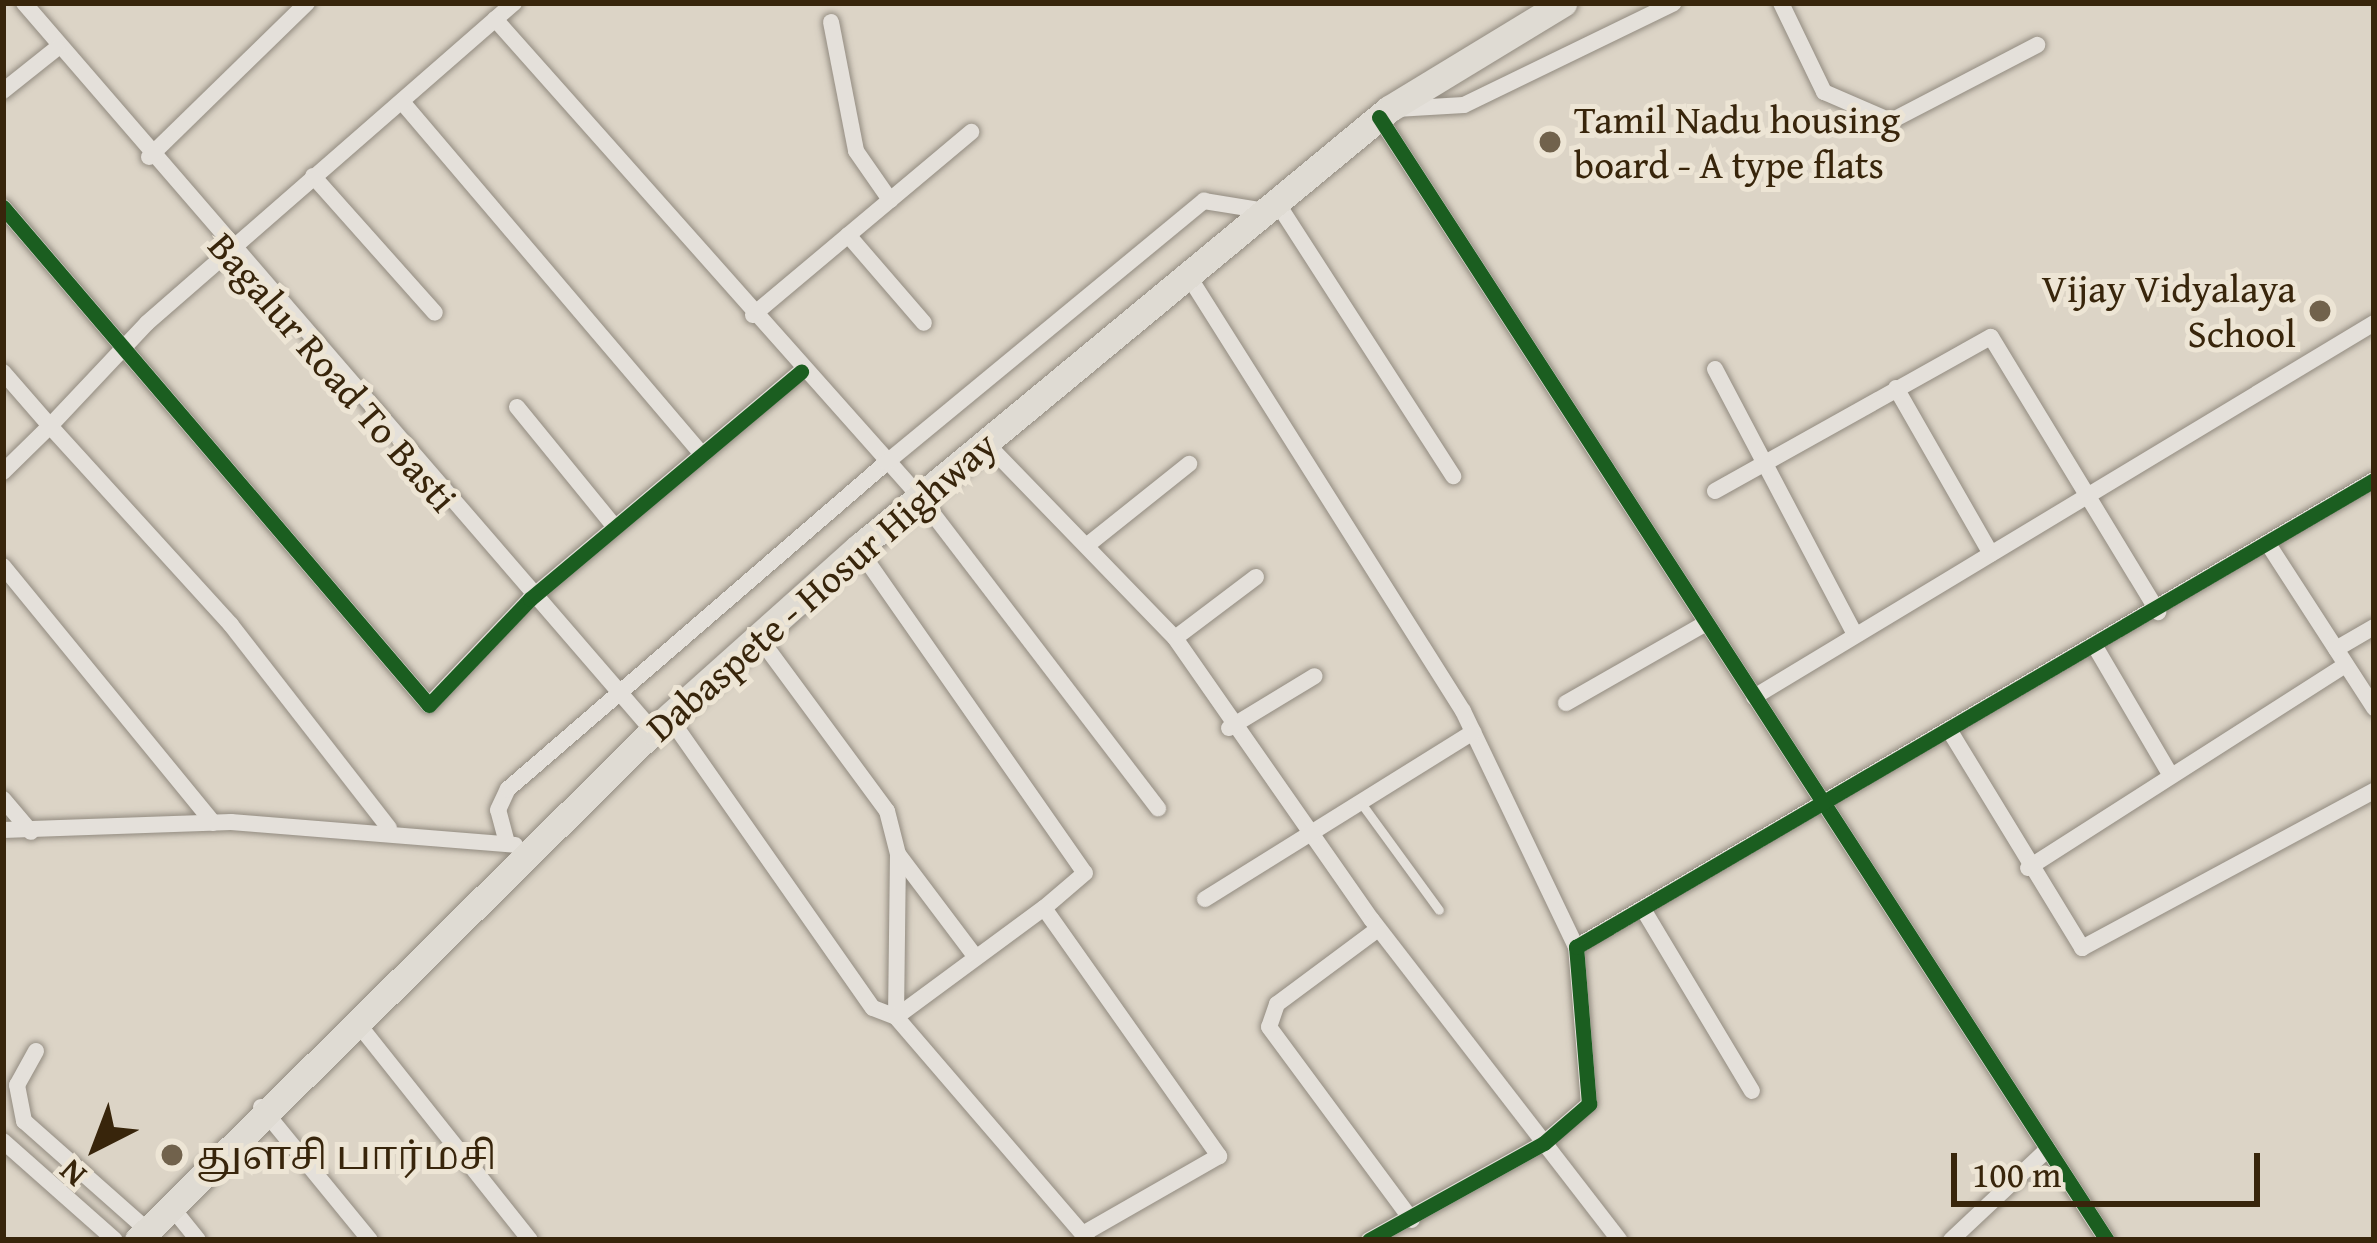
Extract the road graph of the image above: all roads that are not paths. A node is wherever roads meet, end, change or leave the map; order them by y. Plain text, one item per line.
1 (24, 3) edge
2 (307, 3) edge
3 (514, 3) edge
4 (1563, 3) edge
5 (1674, 3) edge
6 (1781, 3) edge
7 (495, 19) junction
8 (830, 22) dead end
9 (2037, 45) dead end
10 (57, 48) junction
11 (3, 91) edge
12 (403, 103) junction
13 (1384, 113) junction
14 (971, 132) dead end
15 (149, 157) junction
16 (313, 176) junction
17 (890, 200) junction
18 (1267, 204) junction
19 (3, 207) edge
20 (848, 235) junction
21 (228, 251) junction
22 (1186, 272) junction
23 (435, 313) dead end
24 (753, 315) junction
25 (924, 323) dead end
26 (2374, 323) edge
27 (127, 347) junction
28 (1715, 369) dead end
29 (3, 372) edge
30 (801, 372) junction
31 (1896, 388) junction
32 (517, 407) dead end
33 (50, 426) junction
34 (985, 442) junction
35 (704, 455) junction
36 (887, 462) junction
37 (1762, 463) junction
38 (1189, 464) dead end
39 (3, 472) edge
40 (1453, 476) dead end
41 (2374, 480) edge
42 (1715, 491) dead end
43 (920, 496) junction
44 (2089, 497) junction
45 (614, 526) junction
46 (1090, 543) junction
47 (2270, 547) junction
48 (858, 548) junction
49 (1991, 554) junction
50 (3, 566) edge
51 (1256, 577) dead end
52 (530, 599) junction
53 (2158, 612) junction
54 (1706, 623) junction
55 (2374, 627) edge
56 (1854, 633) junction
57 (758, 636) junction
58 (1175, 638) junction
59 (2096, 648) junction
60 (2341, 657) junction
61 (1315, 676) dead end
62 (616, 692) junction
63 (1754, 697) junction
64 (1566, 703) dead end
65 (2374, 708) edge
66 (661, 724) junction
67 (1229, 728) junction
68 (1473, 732) junction
69 (1951, 733) junction
70 (2171, 776) junction
71 (2374, 791) edge
72 (1356, 796) junction
73 (3, 799) edge
74 (1825, 806) junction
75 (1158, 808) dead end
76 (213, 823) junction
77 (389, 828) junction
78 (3, 830) edge
79 (31, 832) junction
80 (1308, 833) junction
81 (520, 845) junction
82 (898, 854) junction
83 (2028, 868) junction
84 (1205, 899) dead end
85 (1044, 908) junction
86 (1643, 909) junction
87 (1439, 910) dead end
88 (1378, 929) junction
89 (1576, 947) junction
90 (975, 956) junction
91 (896, 1017) junction
92 (356, 1020) junction
93 (36, 1051) dead end
94 (1752, 1091) dead end
95 (262, 1107) junction
96 (24, 1121) junction
97 (1544, 1143) junction
98 (4, 1144) edge
99 (2048, 1149) junction
100 (169, 1204) junction
101 (1412, 1220) junction
102 (142, 1235) edge
103 (1085, 1237) edge
104 (115, 1240) edge
105 (198, 1240) edge
106 (370, 1240) edge
107 (530, 1240) edge
108 (1369, 1240) edge
109 (1619, 1240) edge
110 (1951, 1240) edge
111 (2107, 1240) edge

1 - 10 street, Bagalur Road To Basti
2 - 15 street
3 - 7 street
4 - 13 highway, Dabaspete - Hosur Highway
5 - 13 street
6 - 9 street
7 - 12 street
7 - 24 street
8 - 17 street
10 - 11 street
10 - 15 street, Bagalur Road To Basti
12 - 16 street
12 - 35 street
13 - 18 highway, Dabaspete - Hosur Highway
13 - 54 street
14 - 17 street
15 - 21 street, Bagalur Road To Basti
16 - 21 street
16 - 23 street
17 - 20 street
18 - 22 highway, Dabaspete - Hosur Highway
18 - 36 street
18 - 40 street
19 - 27 street
20 - 24 street
20 - 25 street
21 - 27 street
21 - 52 street, Bagalur Road To Basti
22 - 34 highway, Dabaspete - Hosur Highway
22 - 68 street
24 - 30 street
26 - 44 street
27 - 33 street
27 - 52 street
28 - 37 street
29 - 33 street
30 - 35 street
30 - 36 street
31 - 37 street
31 - 44 street
31 - 49 street
32 - 45 street
33 - 39 street
33 - 77 street
34 - 43 highway, Dabaspete - Hosur Highway
34 - 46 street
35 - 45 street
36 - 43 street
36 - 62 street
37 - 42 street
37 - 56 street
38 - 46 street
41 - 47 street
43 - 48 highway, Dabaspete - Hosur Highway
43 - 75 street
44 - 49 street
44 - 53 street
45 - 52 street
46 - 58 street
47 - 53 street
47 - 60 street
48 - 57 highway, Dabaspete - Hosur Highway
48 - 85 street
49 - 56 street
50 - 76 street
51 - 58 street
52 - 62 street, Bagalur Road To Basti
53 - 59 street
54 - 63 street
54 - 64 street
55 - 60 street
56 - 63 street
57 - 66 highway, Dabaspete - Hosur Highway
57 - 82 street
58 - 67 street
59 - 69 street
59 - 70 street
60 - 65 street
60 - 70 street
61 - 67 street
62 - 66 street, Bagalur Road To Basti
62 - 81 street
63 - 74 street
66 - 81 highway, Dabaspete - Hosur Highway
66 - 91 street, Bagalur Road To Basti
67 - 80 street
68 - 72 street
68 - 89 street
69 - 74 street
69 - 83 street
70 - 83 street
71 - 83 street
72 - 80 street
72 - 87 lane
73 - 79 street
74 - 86 street
74 - 99 street
76 - 77 street
76 - 79 street
77 - 81 street
78 - 79 street
80 - 84 street
80 - 88 street
81 - 92 highway, Dabaspete - Hosur Highway
82 - 90 street
82 - 91 street
85 - 90 street
85 - 103 street
86 - 89 street
86 - 94 street
88 - 97 street
88 - 101 street
89 - 97 street
90 - 91 street
91 - 103 street, Bagalur Road To Basti
92 - 95 highway, Dabaspete - Hosur Highway
92 - 107 street
93 - 96 street
95 - 100 highway, Dabaspete - Hosur Highway
95 - 106 street
96 - 98 street
96 - 102 street
97 - 101 street
97 - 109 street
98 - 104 street
99 - 110 street
99 - 111 street
100 - 102 highway, Dabaspete - Hosur Highway
100 - 105 street
101 - 108 street

